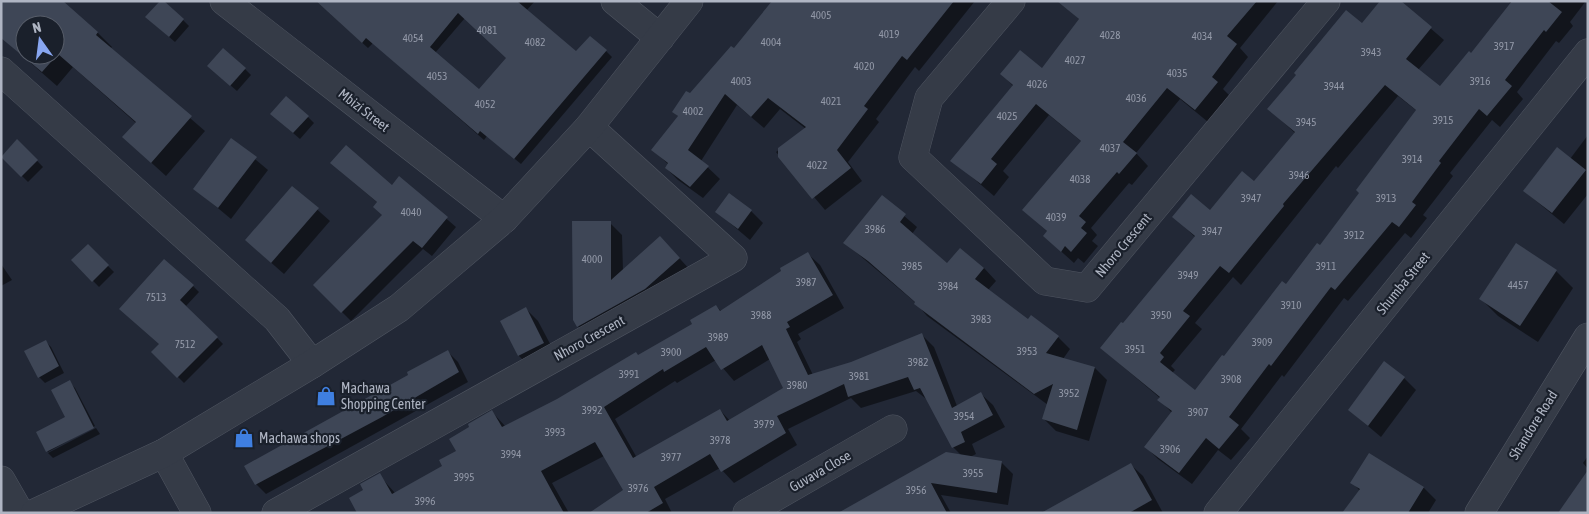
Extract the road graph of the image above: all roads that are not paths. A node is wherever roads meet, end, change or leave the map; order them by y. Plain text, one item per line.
1 (224, 1) edge
2 (615, 1) edge
3 (689, 1) edge
4 (1011, 1) edge
5 (1326, 1) edge
6 (660, 38) junction
7 (1588, 53) edge
8 (1, 71) edge
9 (589, 127) junction
10 (504, 219) junction
11 (1588, 337) edge
12 (312, 364) junction
13 (893, 429) dead end
14 (164, 453) junction
15 (1, 480) edge
16 (20, 513) edge
17 (36, 513) edge
18 (197, 513) edge
19 (276, 513) edge
20 (748, 513) edge
21 (1218, 513) edge
22 (1479, 513) edge

1 - 10 street, Mbizi Street
2 - 6 street
3 - 6 street
4 - 5 street, Nhoro Crescent
6 - 9 street
7 - 21 street, Shumba Street
8 - 12 street
9 - 10 street
9 - 19 street, Nhoro Crescent
10 - 12 street
11 - 22 street, Shandore Road
12 - 14 street
13 - 20 street, Guvava Close
14 - 17 street
14 - 18 street
15 - 16 street

